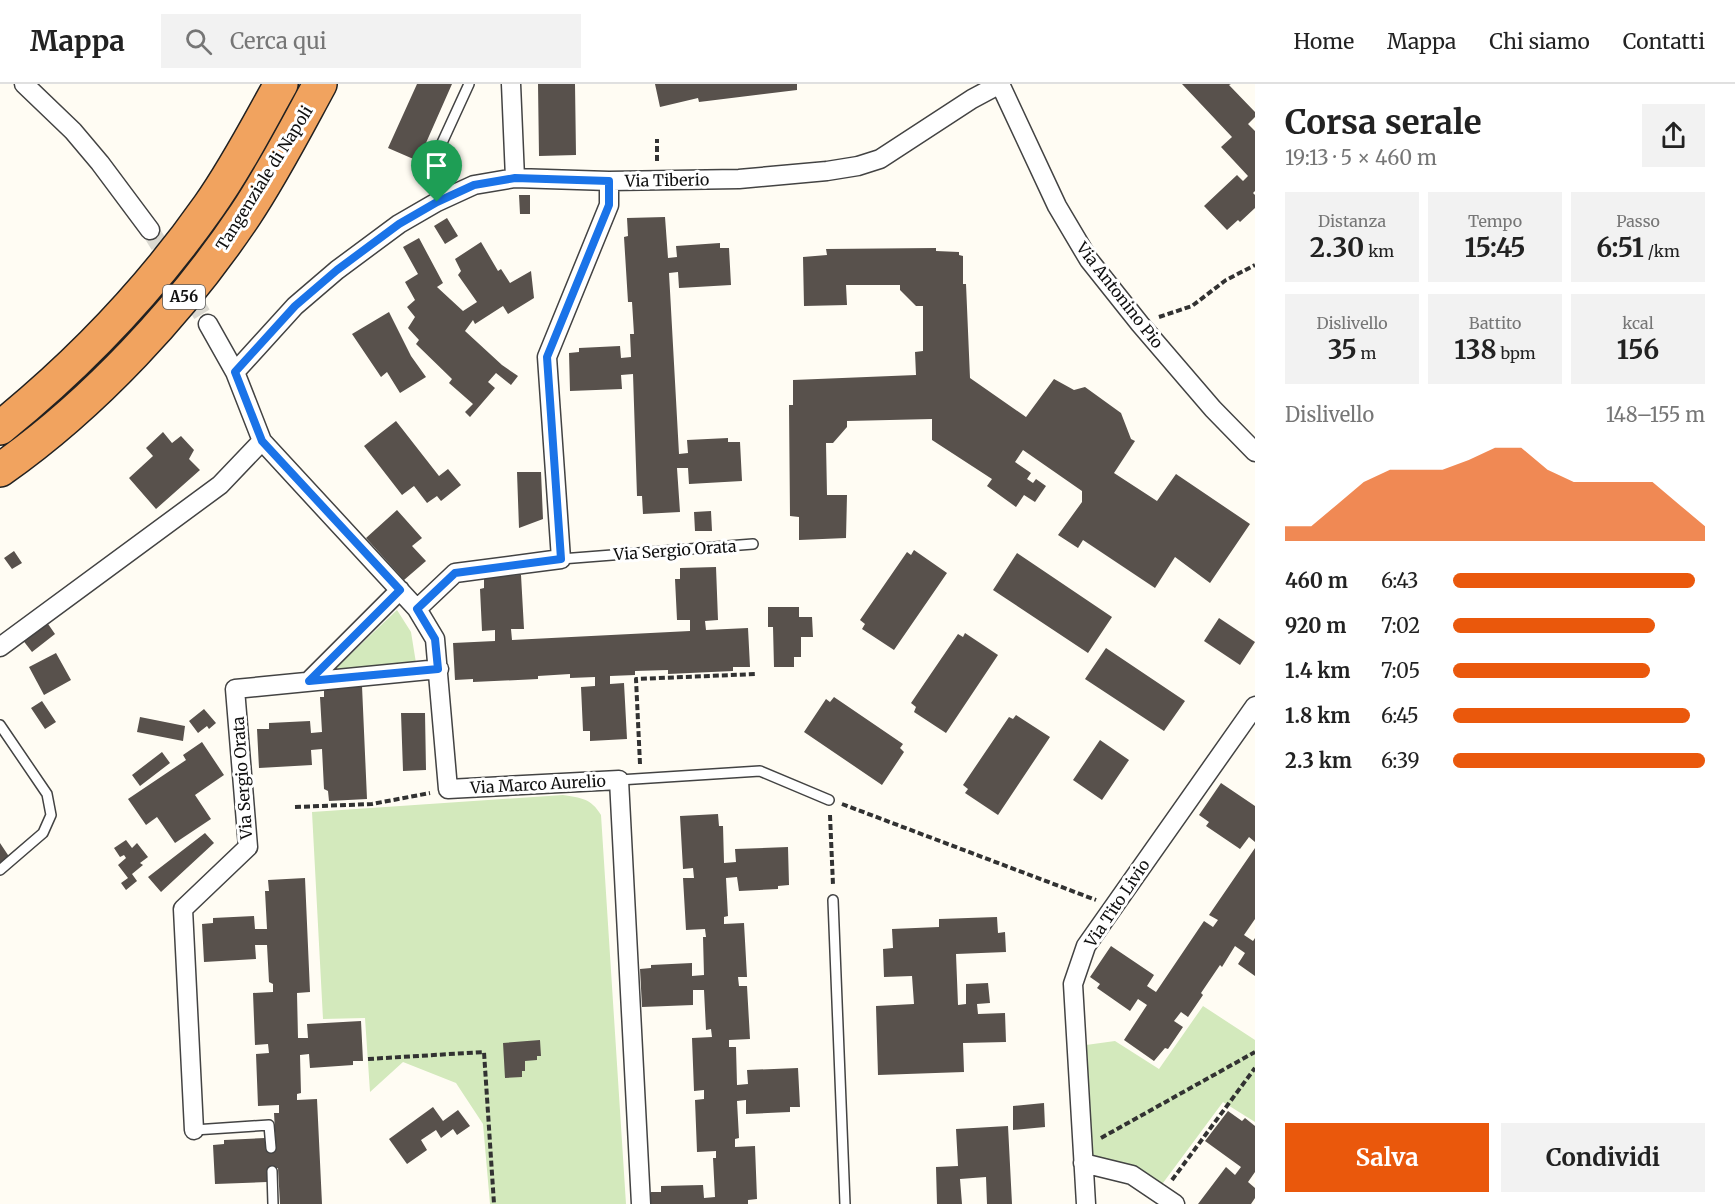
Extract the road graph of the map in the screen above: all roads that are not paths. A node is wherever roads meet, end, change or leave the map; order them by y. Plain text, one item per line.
1 (24, 84) edge
2 (280, 84) edge
3 (320, 84) edge
4 (469, 84) edge
5 (511, 84) edge
6 (1000, 84) edge
7 (441, 145) dead end
8 (515, 178) junction
9 (609, 181) junction
10 (150, 230) tunnel mouth
11 (208, 324) tunnel mouth
12 (235, 372) junction
13 (0, 428) edge
14 (262, 441) junction
15 (1255, 452) edge
16 (0, 470) edge
17 (753, 544) dead end
18 (561, 559) junction
19 (400, 590) junction
20 (417, 609) junction
21 (0, 647) edge
22 (438, 669) junction
23 (309, 681) junction
24 (1255, 706) edge
25 (0, 725) edge
26 (619, 780) junction
27 (829, 800) road end
28 (0, 870) edge
29 (833, 900) road end
30 (194, 1130) joint
31 (271, 1149) dead end
32 (1082, 1156) junction
33 (272, 1171) dead end
34 (1168, 1199) edge
35 (273, 1204) edge
36 (641, 1204) edge
37 (845, 1204) edge
38 (1086, 1204) edge

1 - 10 street
2 - 13 highway, Tangenziale di Napoli / A56
3 - 16 highway, Tangenziale di Napoli / A56
4 - 7 lane
5 - 8 street
6 - 9 street, Via Tiberio
6 - 15 street, Via Antonino Pio
8 - 9 street, Via Tiberio
8 - 12 street, Via Tiberio
9 - 18 street
11 - 12 street, Via Marco Aurelio
12 - 14 street, Via Marco Aurelio
14 - 19 street, Via Marco Aurelio
14 - 21 street
17 - 18 lane, Via Sergio Orata
18 - 20 street, Via Sergio Orata
19 - 20 street, Via Marco Aurelio
19 - 23 street
20 - 22 street, Via Marco Aurelio
22 - 23 street, Via Sergio Orata
22 - 26 street, Via Marco Aurelio
23 - 30 street, Via Sergio Orata
24 - 32 street, Via Tito Livio
25 - 28 lane
26 - 27 lane
26 - 36 street, Via Marco Aurelio
29 - 37 lane
30 - 31 lane
32 - 34 street
32 - 38 street, Via Tito Livio
33 - 35 lane

